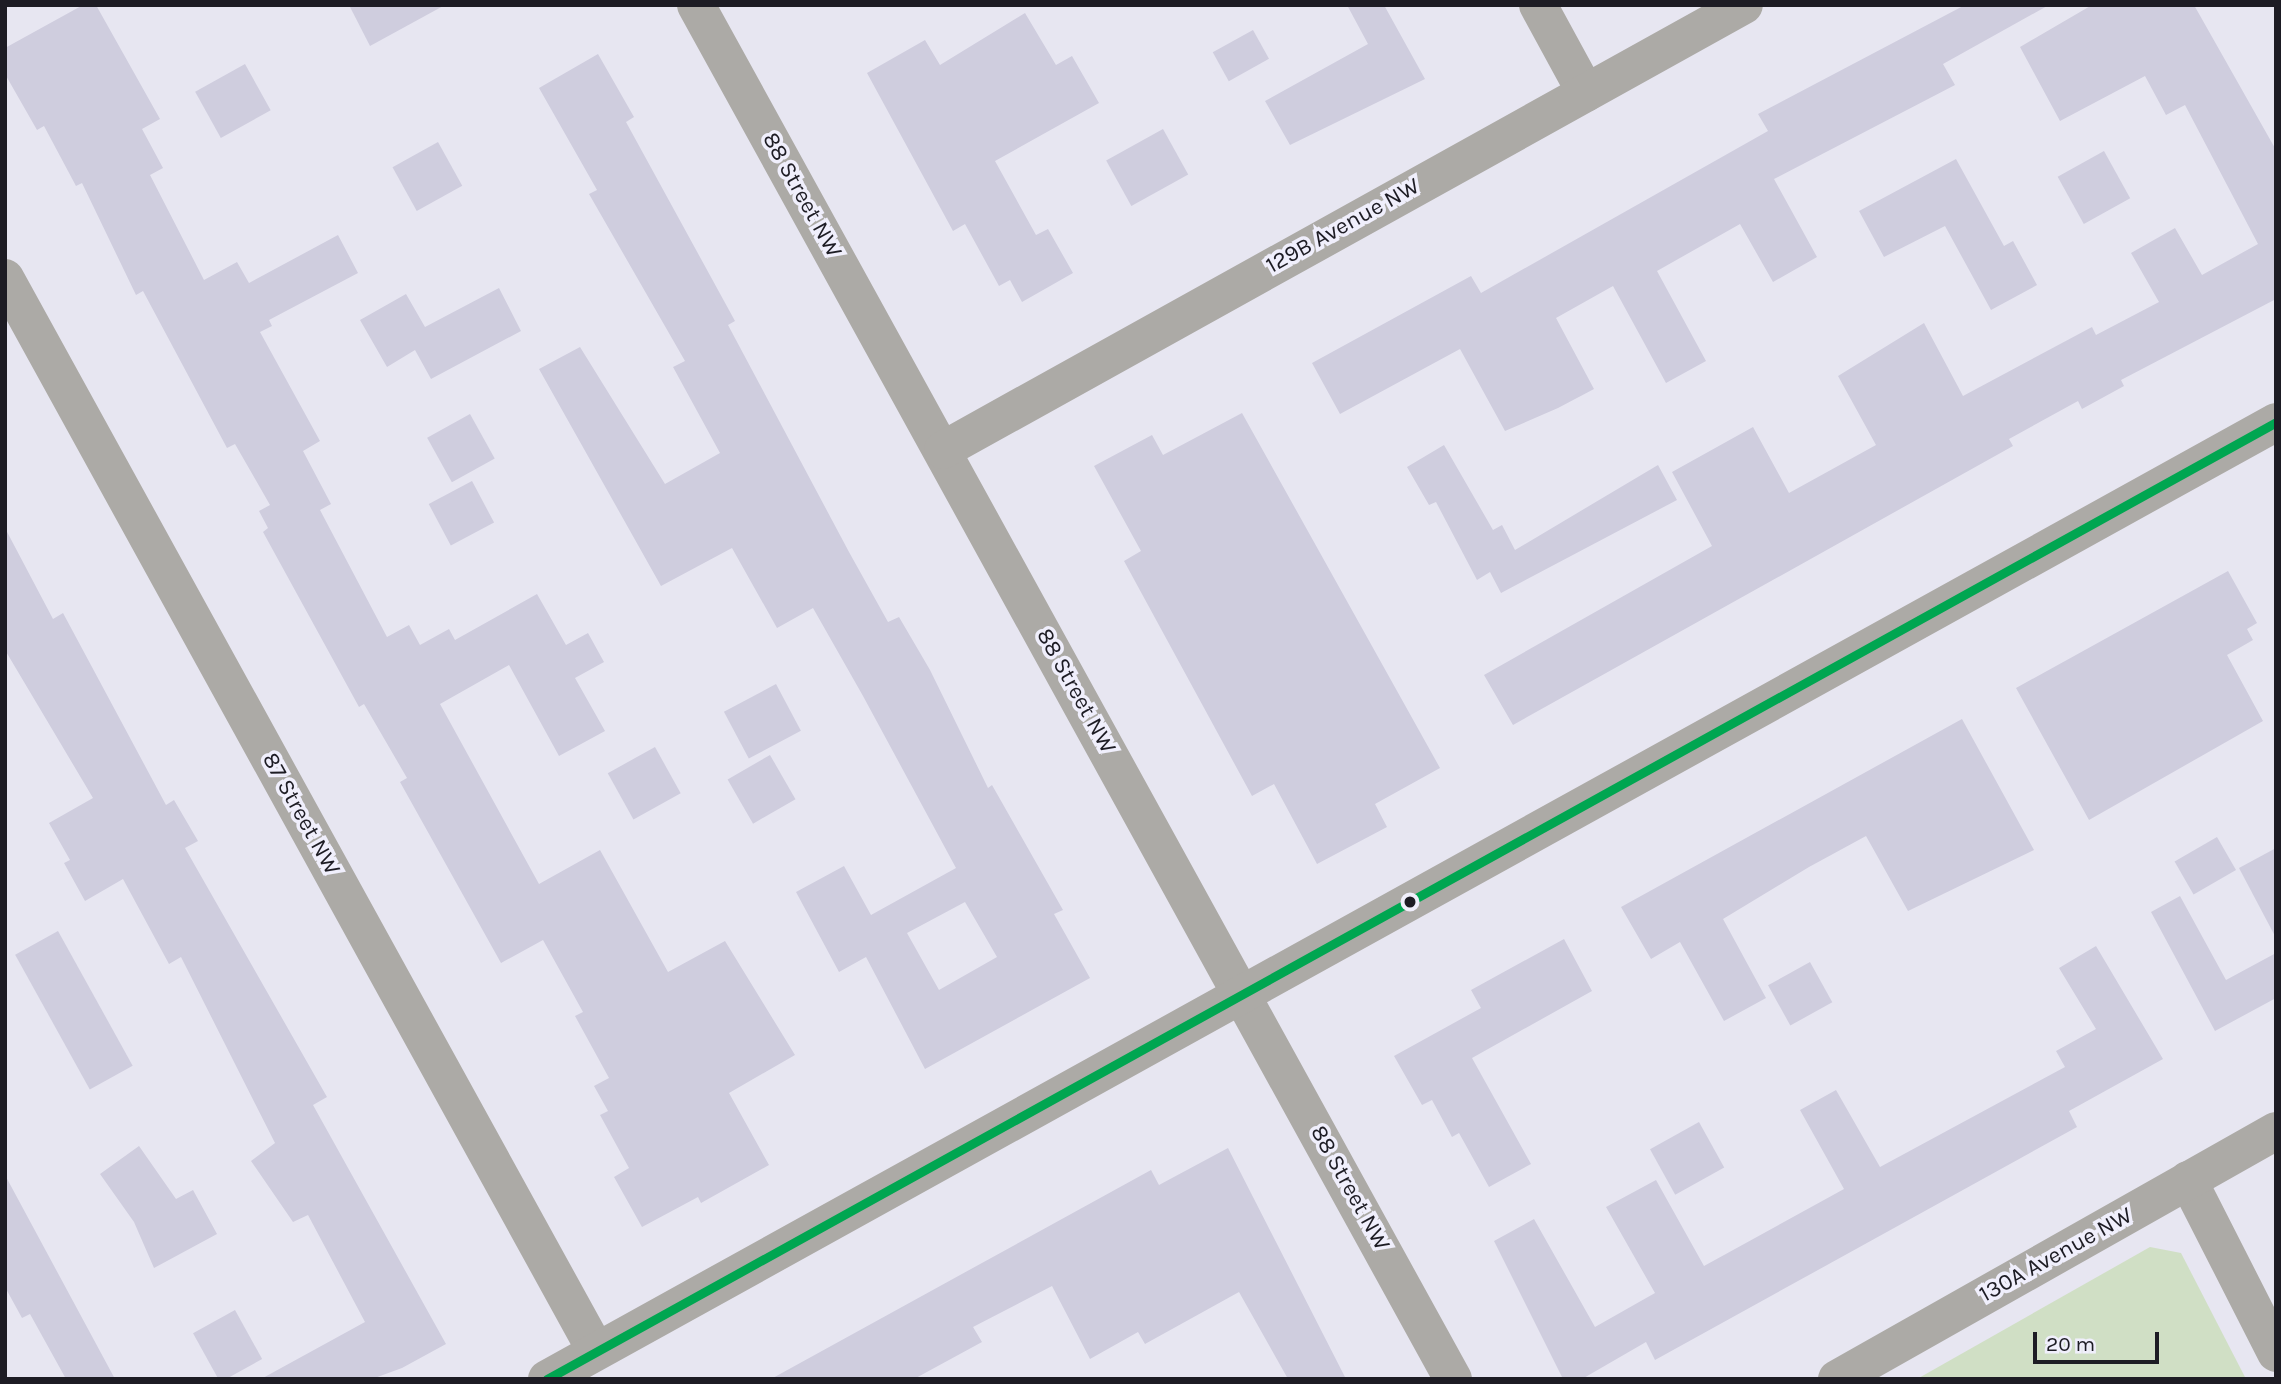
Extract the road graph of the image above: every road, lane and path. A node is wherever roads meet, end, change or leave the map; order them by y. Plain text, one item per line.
1 (696, 5) edge
2 (1538, 5) edge
3 (1744, 5) edge
4 (1586, 93) junction
5 (5, 278) edge
6 (2276, 422) edge
7 (943, 450) junction
8 (1243, 993) junction
9 (2276, 1131) edge
10 (2188, 1180) junction
11 (596, 1351) junction
12 (2276, 1353) edge
13 (547, 1379) edge
14 (1453, 1379) edge
15 (1837, 1379) edge

1 - 7 street, 88 Street NW
2 - 4 street
3 - 4 street, 129B Avenue NW
4 - 7 street, 129B Avenue NW
5 - 11 street, 87 Street NW
6 - 8 street
7 - 8 street, 88 Street NW
8 - 11 street
8 - 14 street, 88 Street NW
9 - 10 street, 130A Avenue NW
10 - 12 street
10 - 15 street, 130A Avenue NW
11 - 13 street

